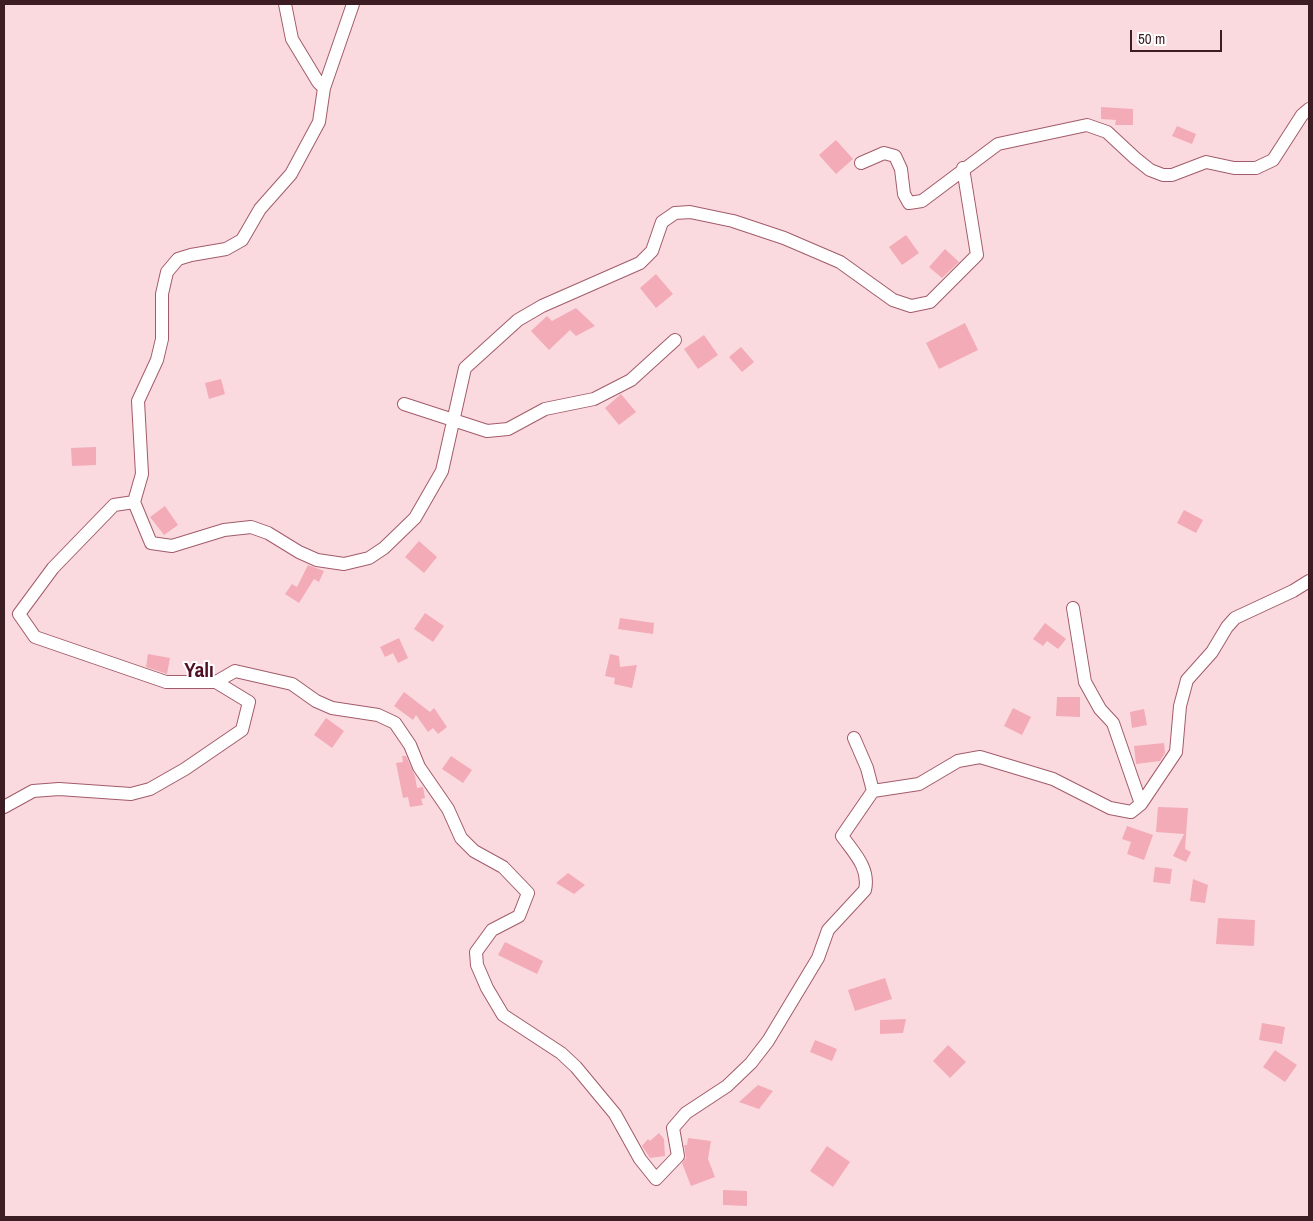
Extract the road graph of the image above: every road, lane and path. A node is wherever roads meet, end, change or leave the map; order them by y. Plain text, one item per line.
1 (285, 4) edge
2 (353, 4) edge
3 (324, 88) junction
4 (1309, 110) edge
5 (861, 163) dead end
6 (963, 168) junction
7 (675, 340) dead end
8 (404, 404) dead end
9 (454, 421) junction
10 (134, 502) junction
11 (1309, 581) edge
12 (1073, 608) dead end
13 (216, 682) junction
14 (854, 738) dead end
15 (873, 790) junction
16 (1142, 804) junction
17 (4, 807) edge

1 - 3 street
2 - 3 street
3 - 10 street
4 - 6 street
5 - 6 street
6 - 9 street
7 - 9 street
8 - 9 street
9 - 10 street
10 - 13 street
11 - 16 street
12 - 16 street
13 - 15 street
13 - 17 street
14 - 15 street
15 - 16 street

